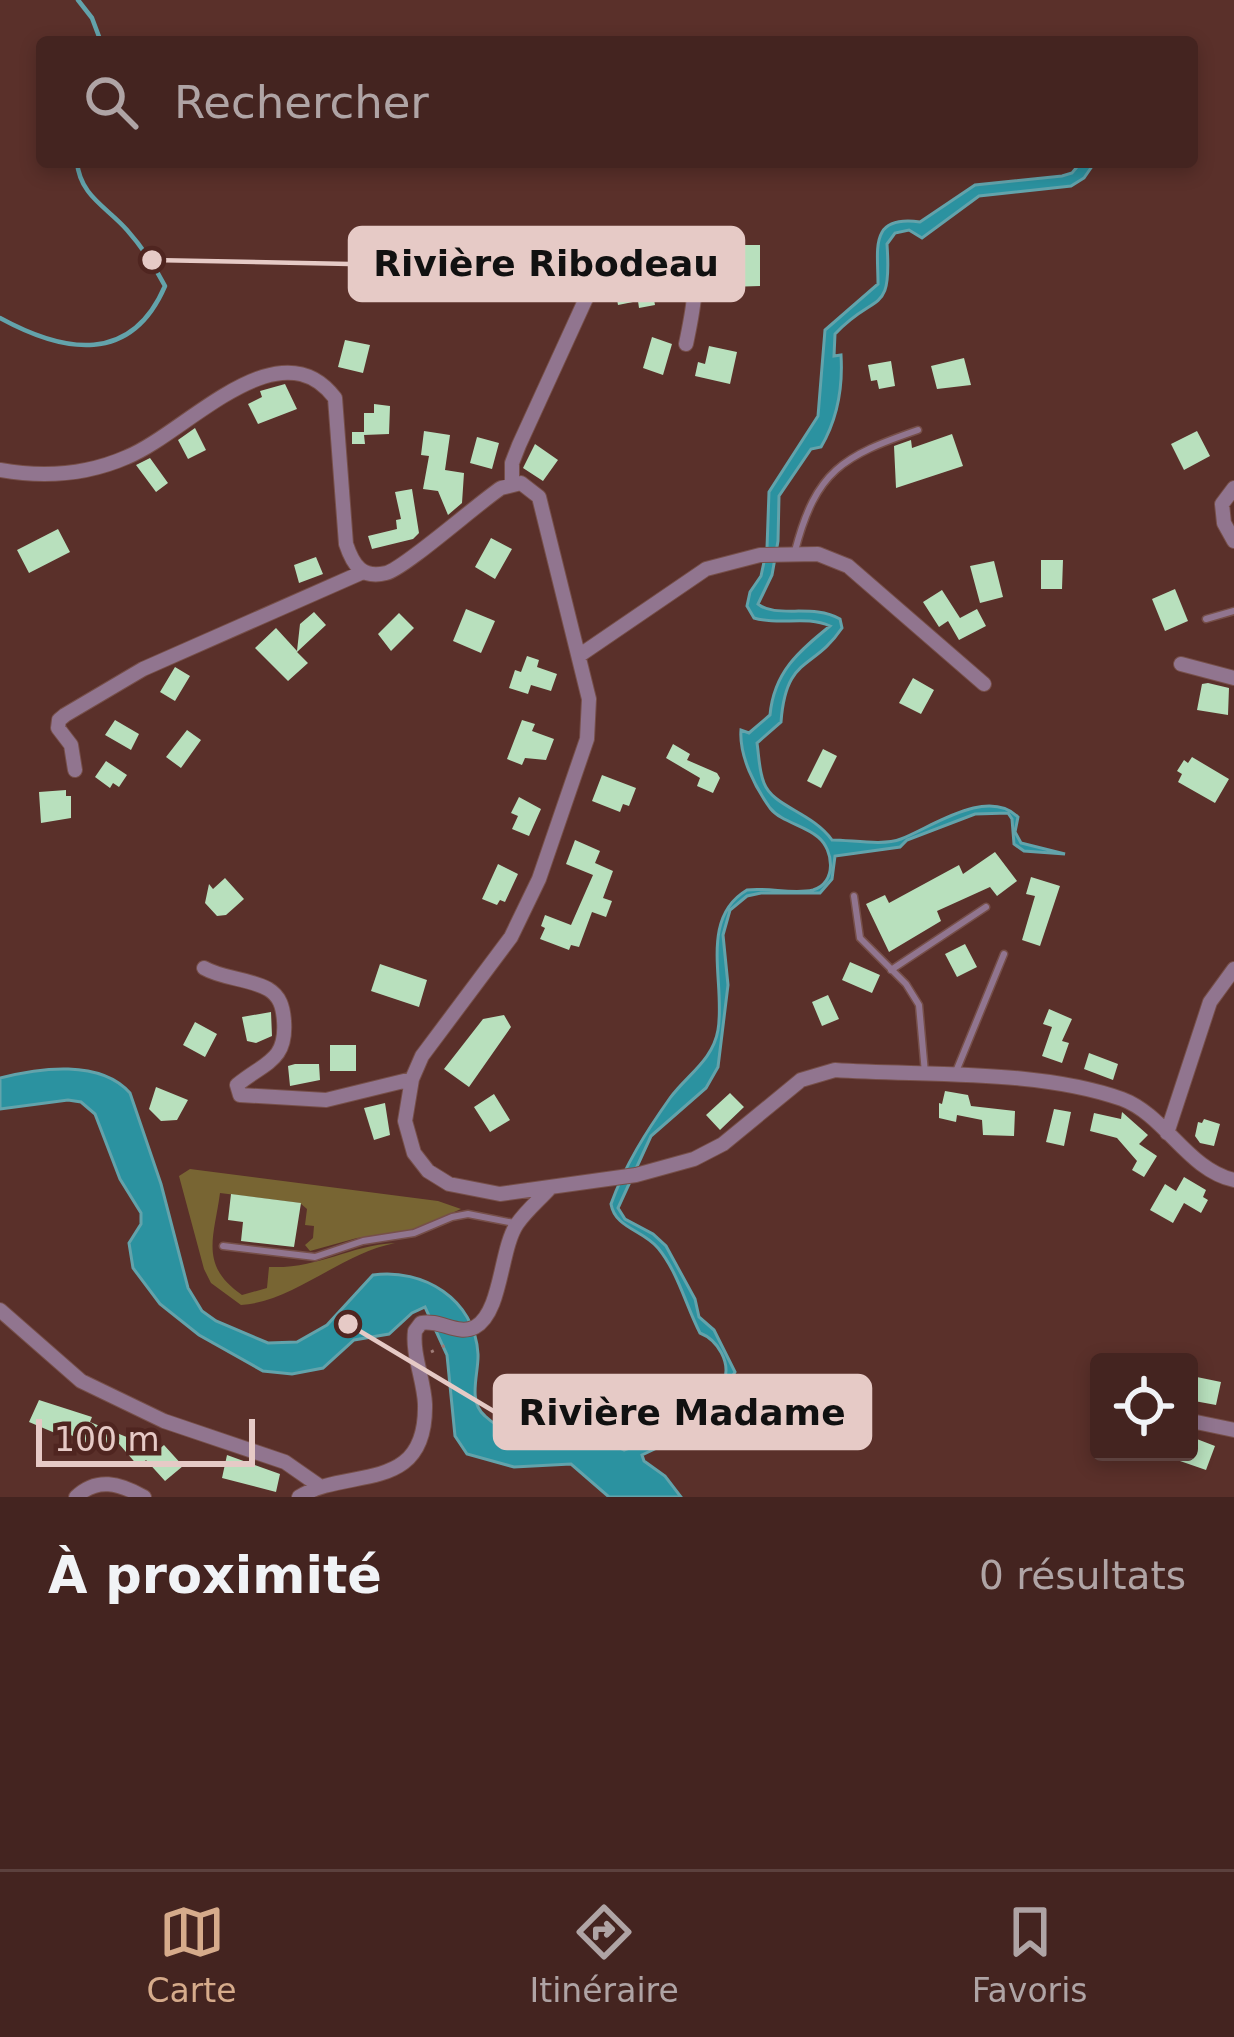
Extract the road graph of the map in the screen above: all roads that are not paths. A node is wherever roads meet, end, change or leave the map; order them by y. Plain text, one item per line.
1 (686, 344) dead end
2 (918, 430) dead end
3 (0, 470) edge
4 (512, 484) junction
5 (1234, 488) edge
6 (1234, 541) edge
7 (794, 554) junction
8 (363, 572) junction
9 (1234, 611) edge
10 (1206, 619) dead end
11 (580, 655) junction
12 (1181, 664) dead end
13 (1234, 678) edge
14 (984, 684) dead end
15 (75, 770) dead end
16 (854, 896) dead end
17 (986, 907) dead end
18 (1004, 954) dead end
19 (204, 968) dead end
20 (1234, 969) edge
21 (892, 970) junction
22 (926, 1076) junction
23 (954, 1078) junction
24 (412, 1079) junction
25 (1167, 1133) junction
26 (1234, 1180) edge
27 (549, 1189) junction
28 (518, 1223) junction
29 (223, 1246) dead end
30 (0, 1310) edge
31 (1198, 1422) edge
32 (1234, 1430) edge
33 (318, 1485) junction
34 (76, 1497) edge
35 (144, 1497) edge
36 (298, 1497) edge

1 - 4 street
2 - 7 lane
3 - 8 street
4 - 8 street
4 - 11 street
5 - 6 street
7 - 11 street
7 - 14 street
8 - 15 street
9 - 10 lane
11 - 24 street
12 - 13 street
16 - 21 lane
17 - 21 lane
18 - 23 lane
19 - 24 street
20 - 25 street
21 - 22 lane
22 - 23 street
22 - 27 street
23 - 25 street
24 - 27 street
25 - 26 street
27 - 28 street
28 - 29 lane
28 - 33 street
30 - 33 street
31 - 32 street
33 - 36 street
34 - 35 street

